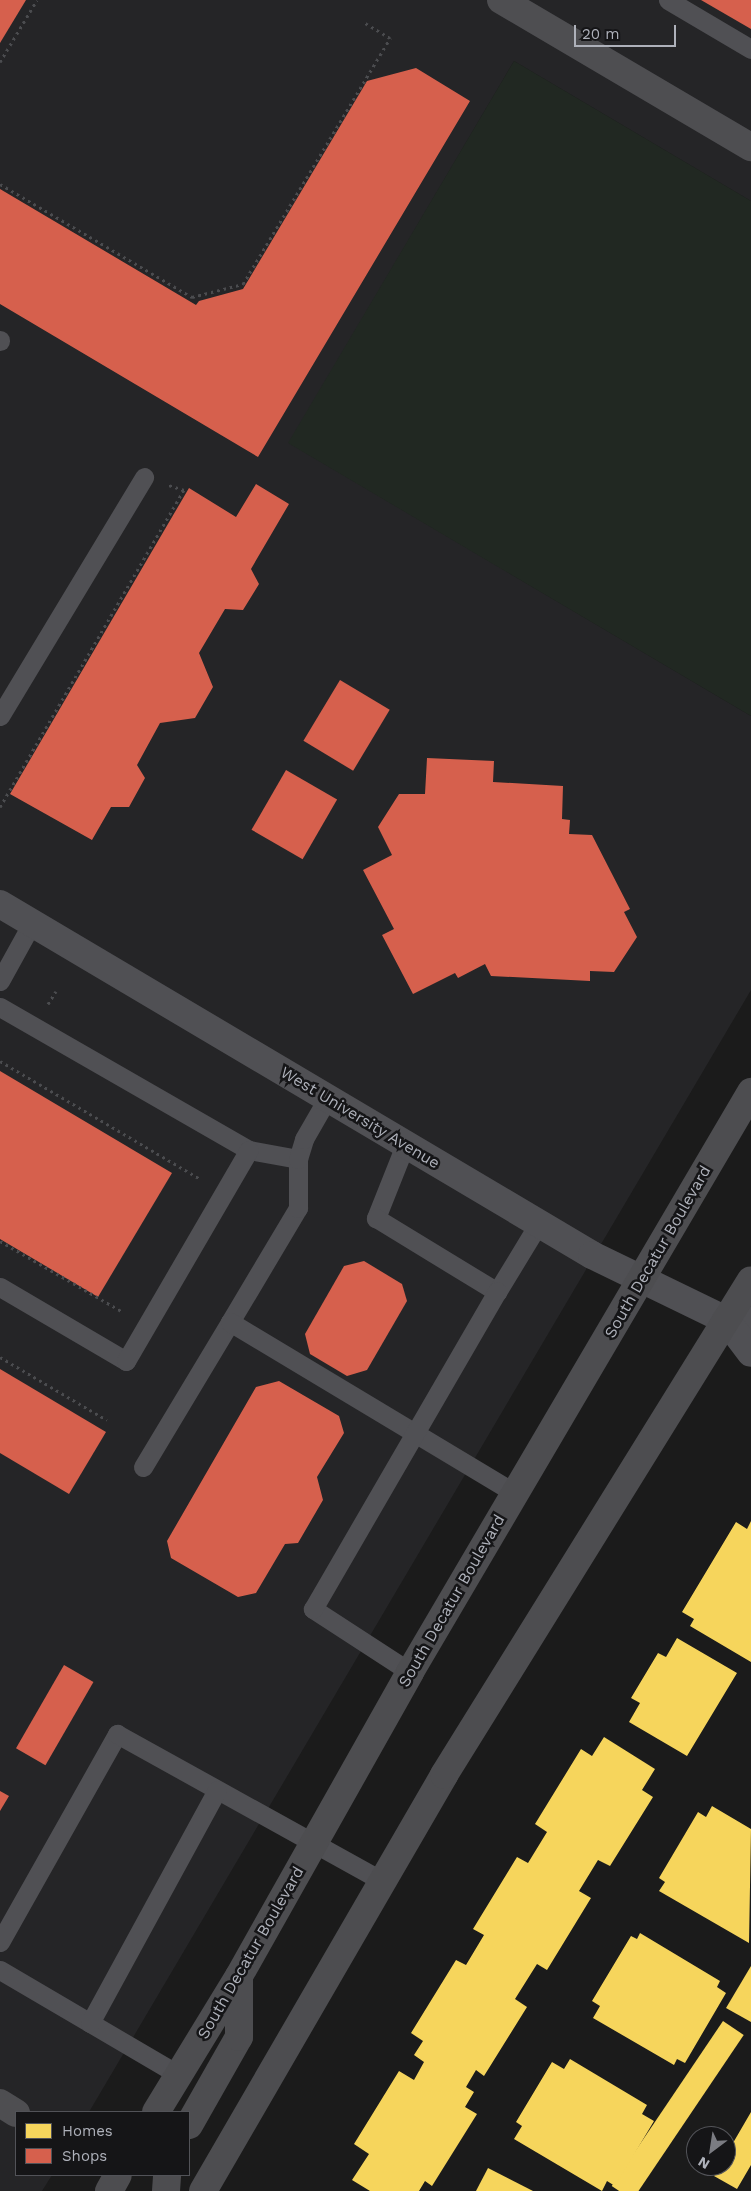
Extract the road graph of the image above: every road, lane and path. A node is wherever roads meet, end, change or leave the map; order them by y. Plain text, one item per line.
1 (38, 0) edge
2 (502, 0) edge
3 (668, 0) edge
4 (365, 23) dead end
5 (751, 49) edge
6 (0, 62) edge
7 (751, 147) edge
8 (0, 184) edge
9 (144, 476) joint
10 (0, 716) edge
11 (0, 807) edge
12 (0, 904) edge
13 (32, 923) junction
14 (0, 982) edge
15 (56, 991) dead end
16 (0, 1007) edge
17 (45, 1009) dead end
18 (0, 1061) edge
19 (751, 1092) edge
20 (327, 1098) junction
21 (405, 1145) junction
22 (249, 1150) junction
23 (298, 1160) junction
24 (224, 1193) junction
25 (538, 1224) junction
26 (0, 1240) edge
27 (642, 1278) junction
28 (751, 1280) edge
29 (0, 1287) edge
30 (497, 1292) junction
31 (131, 1317) dead end
32 (739, 1320) edge
33 (230, 1322) junction
34 (751, 1353) edge
35 (0, 1357) edge
36 (107, 1420) dead end
37 (415, 1433) junction
38 (143, 1467) dead end
39 (516, 1493) junction
40 (410, 1672) junction
41 (217, 1790) junction
42 (312, 1845) junction
43 (382, 1881) junction
44 (0, 1942) edge
45 (0, 1970) edge
46 (239, 1976) junction
47 (90, 2023) junction
48 (179, 2075) junction
49 (0, 2103) edge
50 (15, 2111) edge
51 (157, 2111) edge
52 (190, 2123) edge
53 (118, 2176) edge
54 (119, 2176) edge
55 (167, 2176) edge
56 (109, 2191) edge
57 (120, 2191) edge
58 (166, 2191) edge
59 (203, 2191) edge

1 - 6 path
2 - 7 main road
3 - 5 lane
4 - 8 path
9 - 10 lane
9 - 11 path
12 - 13 street, West University Avenue
13 - 14 lane
13 - 20 street, West University Avenue
15 - 17 path
16 - 22 lane
18 - 24 path
19 - 27 main road, South Decatur Boulevard
20 - 21 street, West University Avenue
20 - 23 lane
21 - 25 street, West University Avenue
21 - 30 lane
22 - 23 lane
22 - 24 lane
23 - 33 lane
24 - 29 lane
25 - 27 street, West University Avenue
25 - 30 lane
26 - 31 path
27 - 32 street, West University Avenue
27 - 39 main road, South Decatur Boulevard
28 - 32 main road
30 - 37 lane
32 - 34 street
32 - 43 main road
33 - 37 lane
33 - 38 lane
35 - 36 path
37 - 39 lane
37 - 40 lane
39 - 40 main road, South Decatur Boulevard
40 - 42 main road, South Decatur Boulevard
41 - 42 lane
41 - 44 lane
41 - 47 lane
42 - 43 lane
42 - 46 main road, South Decatur Boulevard
43 - 59 main road
45 - 47 lane
46 - 48 main road, South Decatur Boulevard
46 - 52 main road
47 - 48 lane
48 - 51 main road, South Decatur Boulevard
49 - 50 main road
53 - 56 main road
54 - 57 main road
55 - 58 main road

